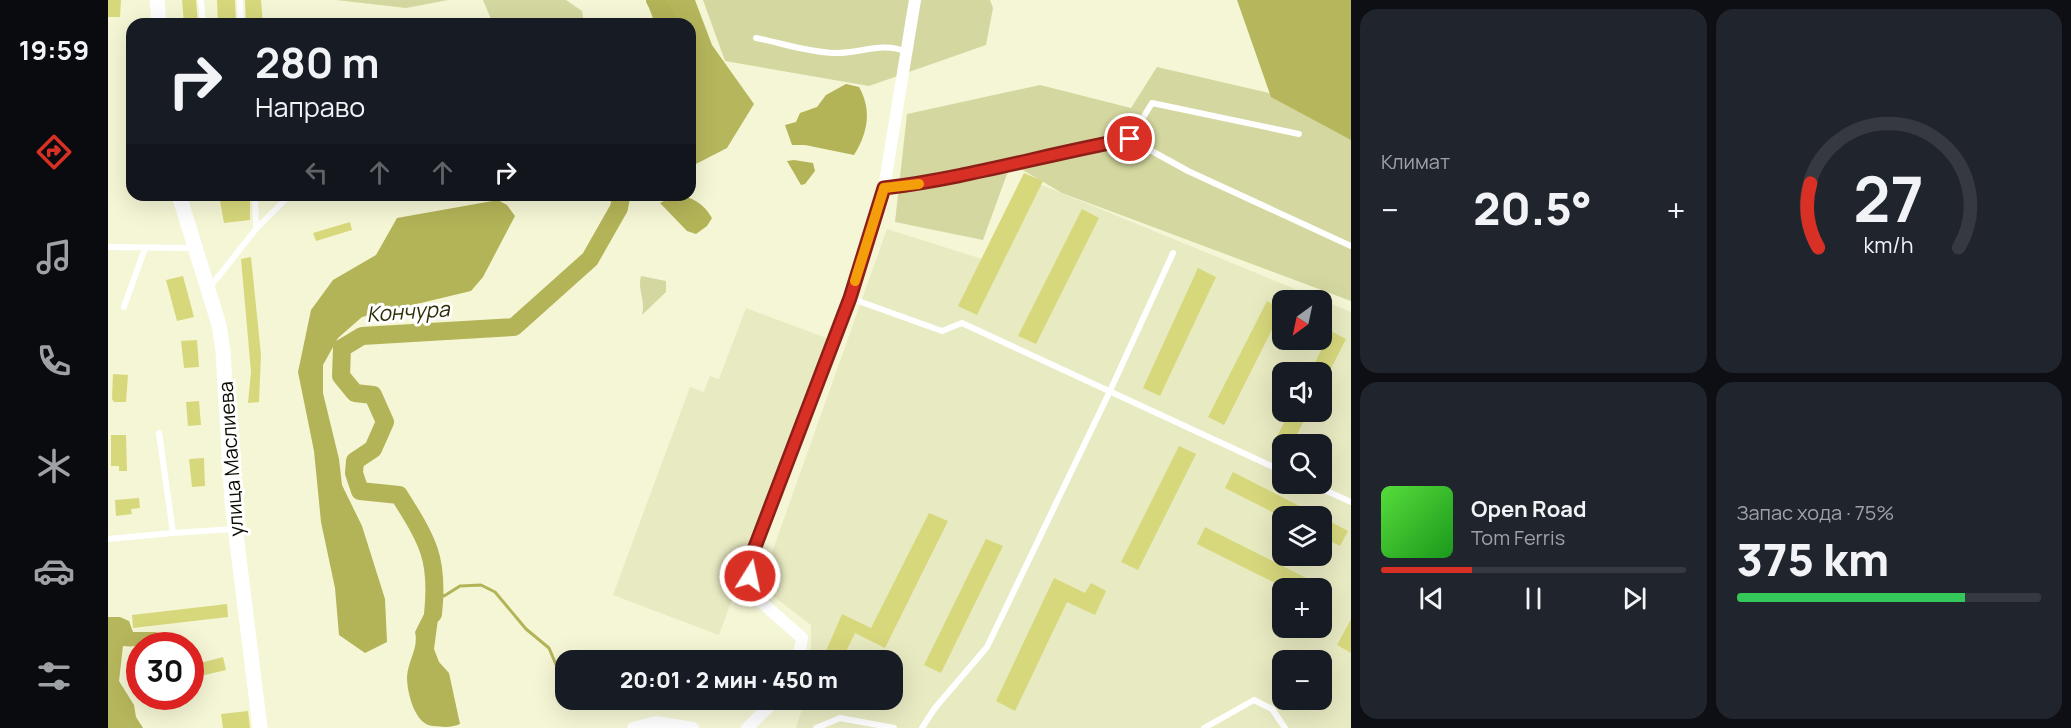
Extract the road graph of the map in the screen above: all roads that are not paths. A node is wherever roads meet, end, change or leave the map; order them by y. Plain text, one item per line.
1 (157, 0) edge
2 (201, 0) edge
3 (240, 0) edge
4 (915, 0) edge
5 (158, 18) edge
6 (202, 18) edge
7 (241, 18) edge
8 (756, 38) dead end
9 (908, 52) junction
10 (1299, 134) dead end
11 (1130, 139) junction
12 (884, 188) junction
13 (181, 201) edge
14 (255, 201) edge
15 (284, 201) edge
16 (256, 229) junction
17 (1351, 246) edge
18 (108, 247) edge
19 (145, 248) junction
20 (197, 249) junction
21 (1173, 253) dead end
22 (209, 289) junction
23 (850, 298) junction
24 (124, 307) dead end
25 (1110, 391) junction
26 (159, 433) dead end
27 (1272, 466) edge
28 (1332, 493) edge
29 (1351, 502) edge
30 (234, 529) junction
31 (173, 533) junction
32 (108, 539) edge
33 (800, 650) edge
34 (766, 710) edge
35 (260, 728) edge
36 (633, 728) edge
37 (693, 728) edge
38 (747, 728) edge
39 (816, 728) edge
40 (894, 728) edge
41 (922, 728) edge
42 (1204, 728) edge
43 (1285, 728) edge

1 - 5 street
2 - 6 lane
3 - 7 lane
4 - 9 street
8 - 9 lane
9 - 12 street
10 - 11 lane
11 - 12 lane
11 - 17 lane
12 - 23 street
13 - 20 street, улица Маслиева
14 - 16 lane
15 - 16 lane
16 - 22 lane
18 - 19 lane
19 - 20 lane
19 - 24 lane
20 - 22 street, улица Маслиева
21 - 25 lane
22 - 30 street, улица Маслиева
23 - 25 lane
23 - 33 street
25 - 27 lane
25 - 41 lane
26 - 31 lane
28 - 29 lane
30 - 31 lane
30 - 35 street, улица Маслиева
31 - 32 lane
34 - 38 street
36 - 37 street
39 - 40 lane
42 - 43 lane

